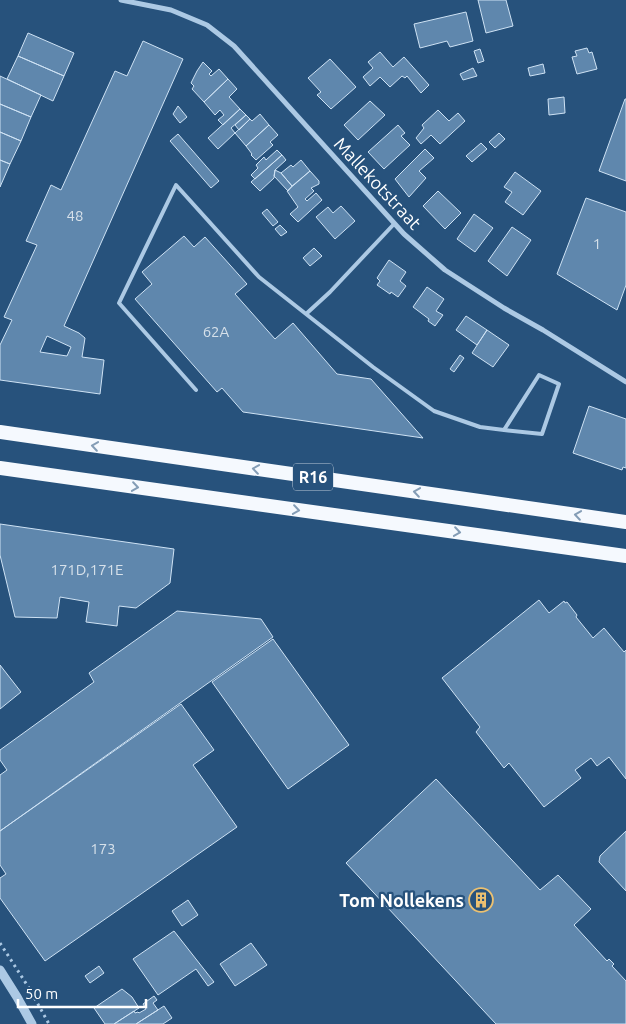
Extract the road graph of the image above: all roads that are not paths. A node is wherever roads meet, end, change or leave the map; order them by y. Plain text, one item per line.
1 (121, 0) edge
2 (394, 224) junction
3 (306, 314) junction
4 (626, 382) edge
5 (196, 390) dead end
6 (504, 430) junction
7 (0, 432) edge
8 (0, 468) edge
9 (626, 522) edge
10 (626, 556) edge
11 (0, 970) edge
12 (32, 1024) edge

1 - 2 street, Mallekotstraat
2 - 3 lane
2 - 4 street, Mallekotstraat
3 - 5 lane
3 - 6 lane
6 - 6 lane
9 -> 7 highway, R16
8 -> 10 highway, R16
11 - 12 street

